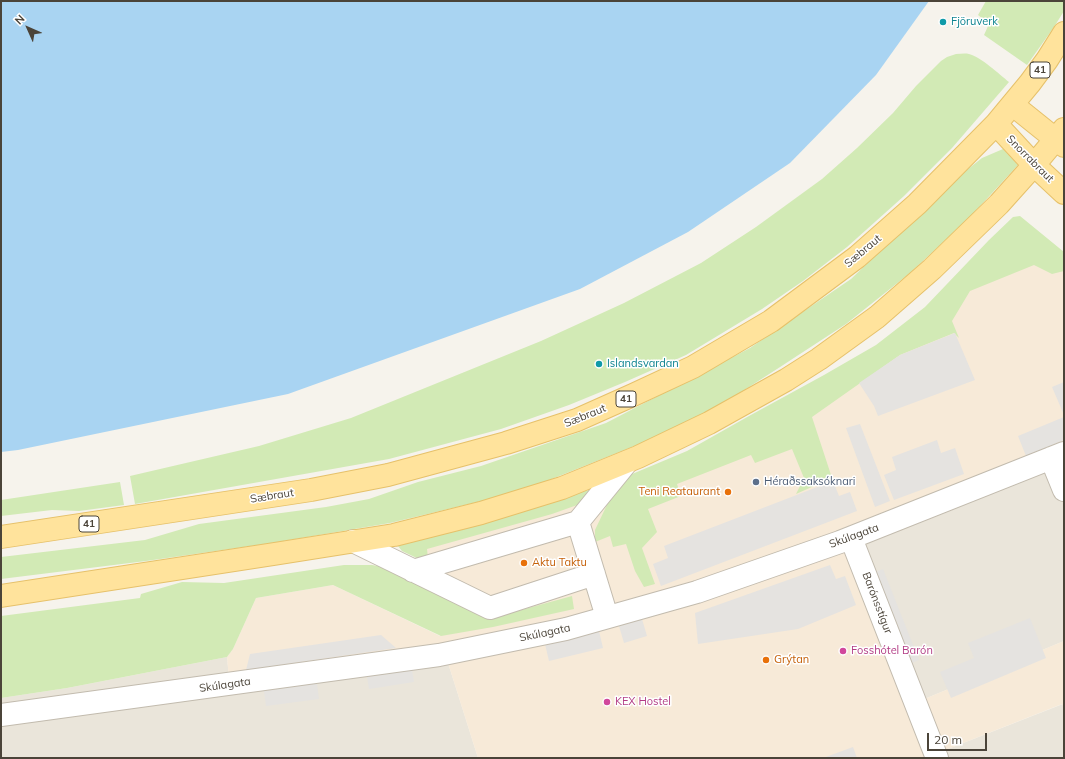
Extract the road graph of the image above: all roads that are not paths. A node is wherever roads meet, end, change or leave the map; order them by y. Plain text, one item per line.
1 (1064, 33) edge
2 (1013, 104) junction
3 (996, 124) junction
4 (1061, 138) edge
5 (1034, 165) junction
6 (1064, 193) edge
7 (1058, 456) edge
8 (627, 462) junction
9 (1064, 490) edge
10 (578, 522) junction
11 (1, 538) edge
12 (851, 538) junction
13 (353, 541) junction
14 (413, 571) junction
15 (594, 574) junction
16 (1, 596) edge
17 (607, 618) junction
18 (1, 716) edge
19 (937, 758) edge

1 - 2 main road, Sæbraut / 41
2 - 3 main road, Sæbraut / 41
2 - 4 main road
3 - 5 main road, Snorrabraut
3 - 11 main road, Sæbraut / 41
4 - 5 main road
5 - 6 main road, Snorrabraut
5 - 8 main road
7 - 9 street
7 - 12 street, Skúlagata
8 - 10 street
8 - 13 main road
10 - 14 street
10 - 15 street
12 - 17 street, Skúlagata
12 - 19 street, Barónsstígur
13 - 14 street
13 - 16 main road
14 - 15 street
15 - 17 street
17 - 18 street, Skúlagata

